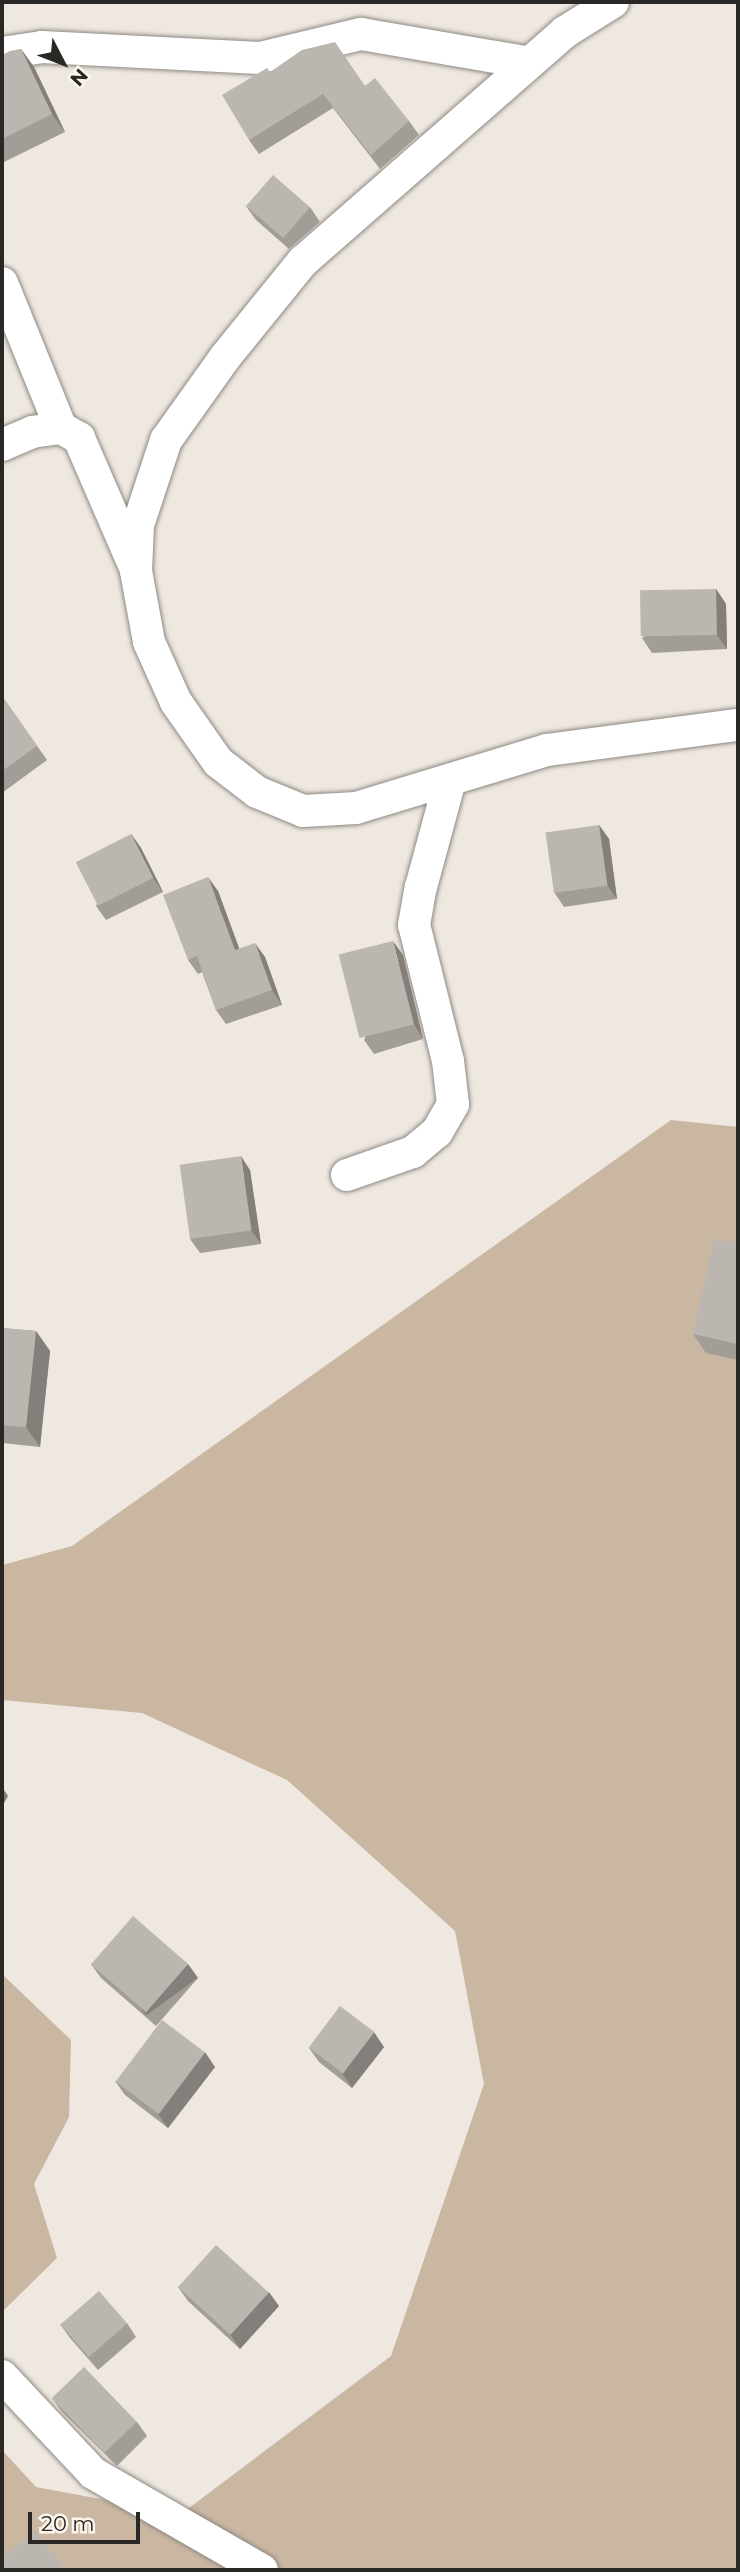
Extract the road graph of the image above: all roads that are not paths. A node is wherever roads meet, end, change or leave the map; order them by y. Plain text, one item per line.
1 (613, 2) edge
2 (2, 53) edge
3 (530, 62) junction
4 (2, 283) edge
5 (61, 428) junction
6 (2, 444) edge
7 (136, 571) junction
8 (738, 725) edge
9 (450, 780) junction
10 (347, 1175) dead end
11 (2, 2376) edge
12 (262, 2570) edge

1 - 3 street
2 - 3 street
3 - 7 street
4 - 5 street
5 - 6 street
5 - 7 street
7 - 9 street
8 - 9 street
9 - 10 street
11 - 12 street

